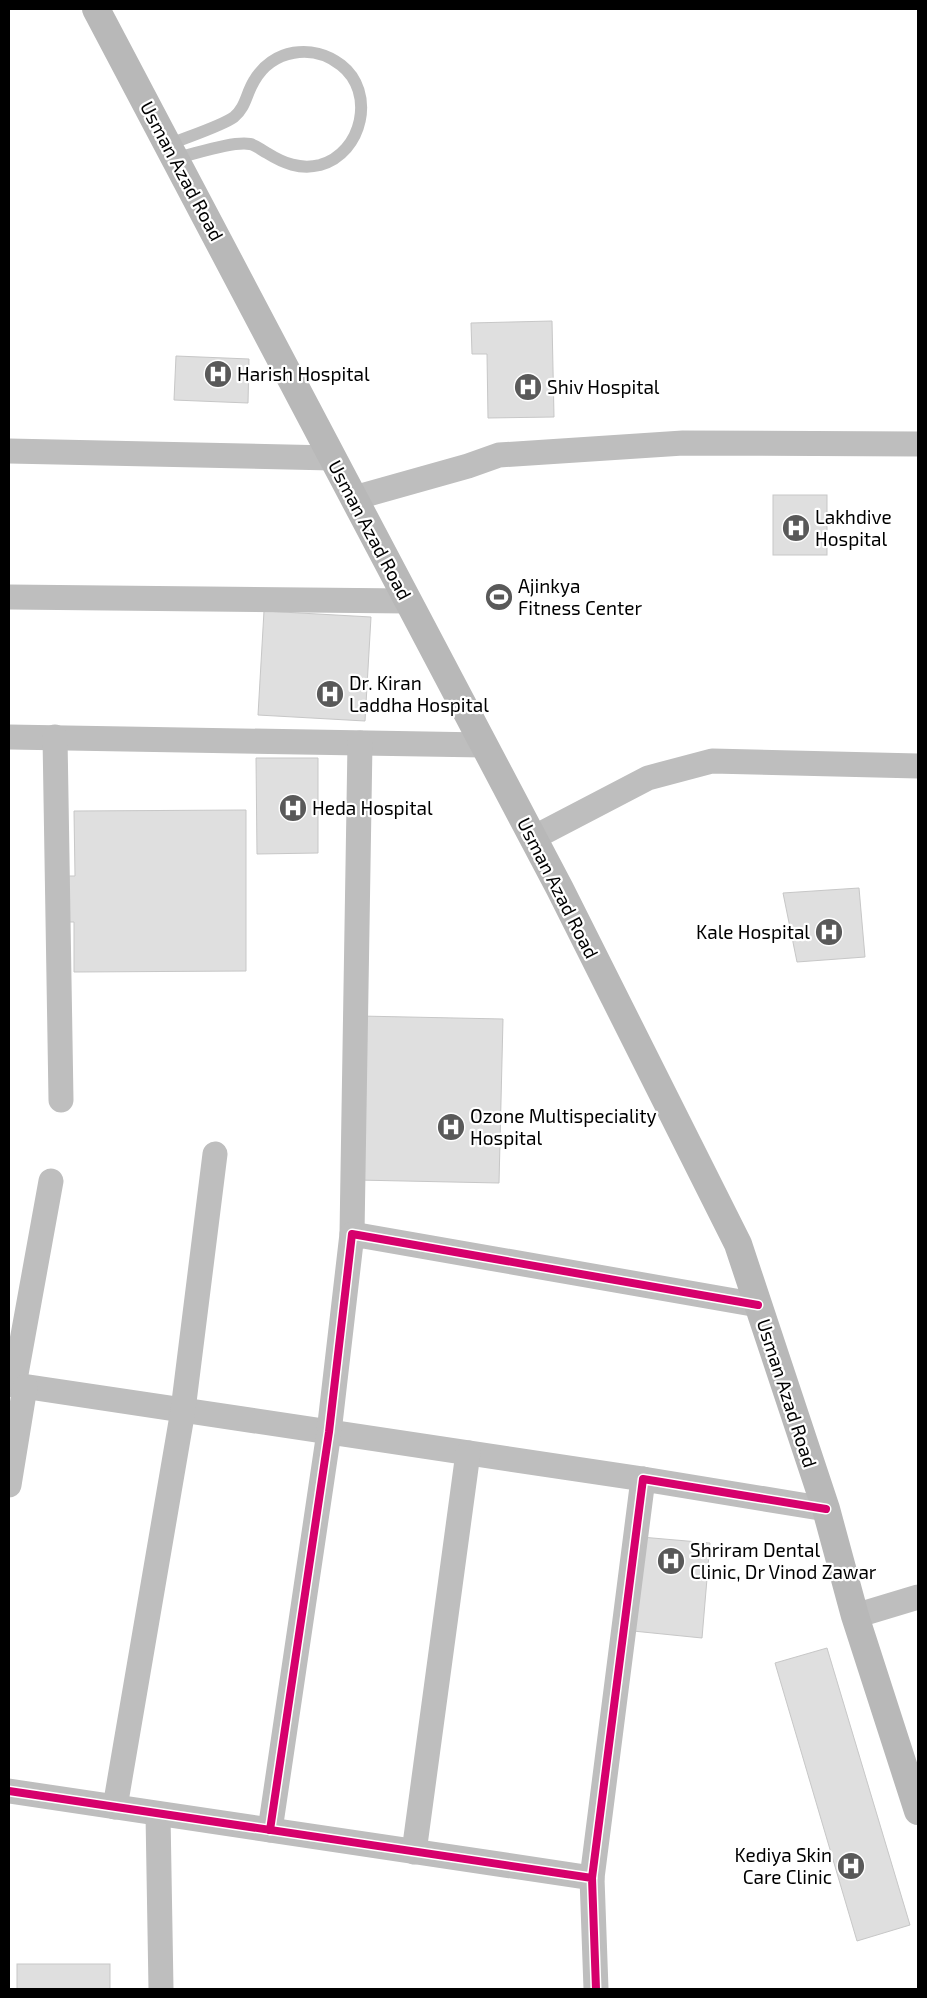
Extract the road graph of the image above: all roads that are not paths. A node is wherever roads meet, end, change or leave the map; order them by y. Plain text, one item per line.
1 (96, 9) edge
2 (172, 151) junction
3 (918, 444) edge
4 (9, 451) edge
5 (332, 458) junction
6 (354, 498) junction
7 (9, 597) edge
8 (408, 602) junction
9 (9, 736) edge
10 (56, 737) junction
11 (360, 743) junction
12 (484, 745) junction
13 (918, 766) edge
14 (533, 838) junction
15 (61, 1100) dead end
16 (215, 1154) dead end
17 (51, 1181) dead end
18 (352, 1234) junction
19 (758, 1305) junction
20 (16, 1385) edge
21 (183, 1410) junction
22 (329, 1432) junction
23 (468, 1453) junction
24 (643, 1479) junction
25 (9, 1485) edge
26 (826, 1509) junction
27 (918, 1597) edge
28 (855, 1616) junction
29 (9, 1791) edge
30 (115, 1807) junction
31 (918, 1811) edge
32 (158, 1814) junction
33 (270, 1830) junction
34 (414, 1852) junction
35 (592, 1878) junction
36 (161, 1989) edge
37 (596, 1989) edge

1 - 2 main road, Usman Azad Road
2 - 2 lane
2 - 5 main road, Usman Azad Road
3 - 6 street
4 - 5 street
5 - 6 main road, Usman Azad Road
6 - 8 main road, Usman Azad Road
7 - 8 street
8 - 12 main road, Usman Azad Road
9 - 10 street
10 - 11 street
10 - 15 street
11 - 12 street
11 - 18 street
12 - 14 main road, Usman Azad Road
13 - 14 street
14 - 19 main road, Usman Azad Road
16 - 21 street
17 - 20 street
18 - 19 street
18 - 22 street
19 - 26 main road, Usman Azad Road
20 - 21 street
20 - 25 street
21 - 22 street
21 - 30 street
22 - 23 street
22 - 33 street
23 - 24 street
23 - 34 street
24 - 26 street
24 - 35 street
26 - 28 main road, Usman Azad Road
27 - 28 street
28 - 31 main road, Usman Azad Road
29 - 30 street
30 - 32 street
32 - 33 street
32 - 36 street
33 - 34 street
34 - 35 street
35 - 37 street

